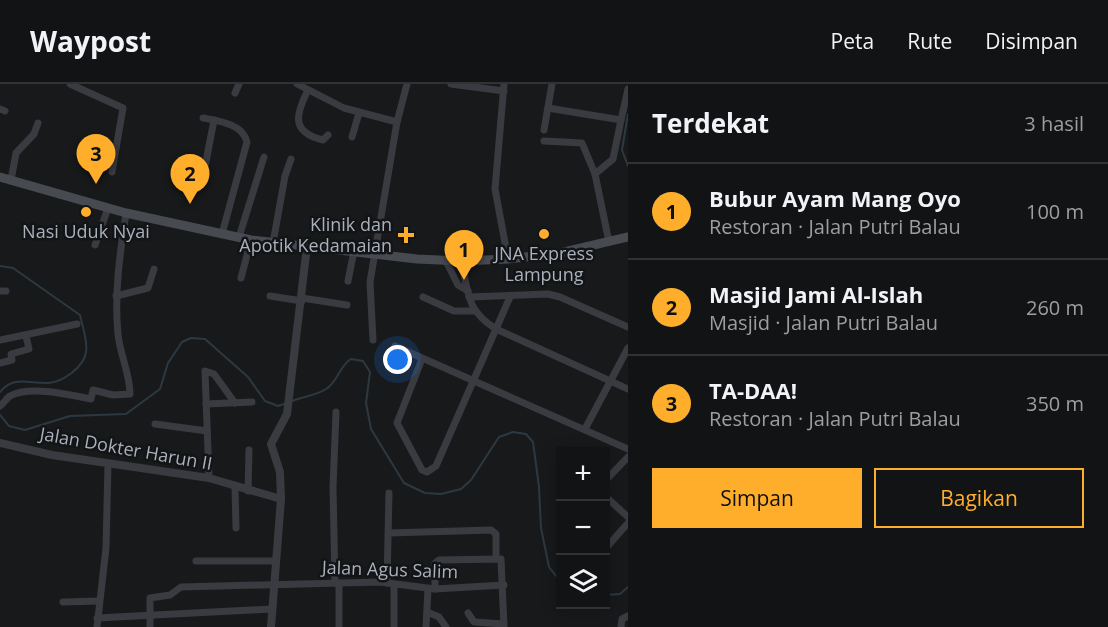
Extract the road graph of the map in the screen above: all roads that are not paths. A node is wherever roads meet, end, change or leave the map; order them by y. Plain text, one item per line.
1 (70, 84) edge
2 (238, 84) edge
3 (297, 84) edge
4 (407, 84) edge
5 (451, 84) edge
6 (552, 84) edge
7 (504, 87) edge
8 (628, 89) edge
9 (308, 90) junction
10 (235, 93) dead end
11 (548, 108) junction
12 (359, 113) junction
13 (203, 118) dead end
14 (214, 120) junction
15 (621, 120) junction
16 (397, 122) junction
17 (38, 123) dead end
18 (544, 130) dead end
19 (328, 135) dead end
20 (352, 136) dead end
21 (544, 141) dead end
22 (264, 157) dead end
23 (291, 159) dead end
24 (112, 172) dead end
25 (595, 174) junction
26 (0, 177) edge
27 (203, 177) dead end
28 (11, 180) junction
29 (108, 208) junction
30 (126, 213) junction
31 (222, 234) junction
32 (239, 237) junction
33 (628, 237) edge
34 (251, 240) junction
35 (609, 242) junction
36 (273, 243) junction
37 (95, 245) dead end
38 (307, 246) junction
39 (354, 251) junction
40 (375, 253) junction
41 (508, 259) junction
42 (446, 261) junction
43 (461, 261) junction
44 (153, 269) dead end
45 (241, 278) dead end
46 (348, 281) dead end
47 (469, 294) junction
48 (116, 296) junction
49 (270, 296) dead end
50 (423, 297) dead end
51 (510, 297) junction
52 (302, 299) junction
53 (347, 305) dead end
54 (473, 311) junction
55 (77, 324) dead end
56 (628, 327) edge
57 (496, 329) junction
58 (26, 336) junction
59 (0, 340) edge
60 (373, 340) dead end
61 (395, 346) dead end
62 (628, 348) edge
63 (422, 359) junction
64 (0, 363) edge
65 (472, 380) junction
66 (611, 382) junction
67 (628, 389) edge
68 (252, 402) dead end
69 (235, 403) junction
70 (206, 404) junction
71 (0, 406) edge
72 (336, 412) dead end
73 (155, 423) dead end
74 (585, 429) junction
75 (207, 431) junction
76 (0, 443) edge
77 (628, 449) edge
78 (249, 450) dead end
79 (628, 457) edge
80 (108, 464) junction
81 (610, 476) edge
82 (209, 478) junction
83 (235, 486) junction
84 (248, 491) junction
85 (389, 493) dead end
86 (281, 499) junction
87 (610, 501) edge
88 (628, 517) edge
89 (628, 523) edge
90 (236, 528) dead end
91 (389, 532) junction
92 (610, 543) edge
93 (496, 558) junction
94 (196, 561) dead end
95 (276, 561) junction
96 (337, 582) junction
97 (391, 583) junction
98 (275, 584) junction
99 (504, 585) junction
100 (431, 589) junction
101 (98, 601) junction
102 (63, 602) dead end
103 (272, 609) junction
104 (427, 612) junction
105 (468, 613) dead end
106 (150, 616) junction
107 (628, 616) edge
108 (97, 618) junction
109 (504, 626) edge
110 (97, 627) edge
111 (150, 627) edge
112 (271, 627) edge
113 (339, 627) edge
114 (394, 627) edge
115 (426, 627) edge
116 (446, 627) edge
117 (621, 627) edge

1 - 24 street
2 - 10 street
3 - 9 street
4 - 16 street
5 - 7 street
6 - 11 street
7 - 41 street
8 - 15 street
9 - 12 street
9 - 19 street
11 - 15 street
11 - 18 street
12 - 16 street
12 - 20 street
13 - 14 street
14 - 27 street
14 - 31 street
15 - 25 street
16 - 40 street
17 - 28 street
21 - 25 street
22 - 32 street
23 - 36 street
25 - 35 street
26 - 28 main road
28 - 29 main road
29 - 30 main road
29 - 37 street
30 - 31 main road
30 - 48 street
31 - 32 main road
32 - 34 main road
33 - 35 main road
34 - 36 main road
34 - 45 street
35 - 41 main road
36 - 38 main road
38 - 39 main road
38 - 52 street
39 - 40 main road
39 - 46 street
40 - 42 main road
40 - 60 street
41 - 43 main road
42 - 43 main road
42 - 47 street
43 - 47 street
44 - 48 street
47 - 51 street
47 - 54 street
48 - 71 street
49 - 52 street
50 - 54 street
51 - 56 street
51 - 57 street
52 - 53 street
52 - 86 street
54 - 57 street
55 - 58 street
57 - 65 street
57 - 66 street
58 - 59 street
58 - 64 street
61 - 63 street
62 - 66 street
63 - 65 street
63 - 65 street
65 - 74 street
66 - 67 street
66 - 74 street
68 - 69 street
69 - 70 street
69 - 70 street
70 - 75 street
72 - 96 street
73 - 75 street
74 - 77 street
75 - 82 street
76 - 80 street, Jalan Dokter Harun II
78 - 84 street
79 - 81 street
80 - 82 street, Jalan Dokter Harun II
80 - 101 street
82 - 83 street, Jalan Dokter Harun II
83 - 84 street, Jalan Dokter Harun II
83 - 90 street
84 - 86 street, Jalan Dokter Harun II
85 - 91 street
86 - 95 street
87 - 88 street
89 - 92 street
91 - 93 street
91 - 97 street
93 - 99 street
93 - 100 street
94 - 95 street
95 - 98 street
96 - 97 street, Jalan Agus Salim
96 - 98 street, Jalan Agus Salim
96 - 113 street
97 - 100 street, Jalan Agus Salim
97 - 114 street
98 - 103 street
98 - 106 street, Jalan Agus Salim
99 - 100 street, Jalan Agus Salim
99 - 109 street
100 - 104 street
101 - 102 street
101 - 108 street
103 - 106 street
103 - 112 street
104 - 115 street
104 - 116 street
105 - 109 street
106 - 108 street
106 - 111 street
107 - 117 street
108 - 110 street

